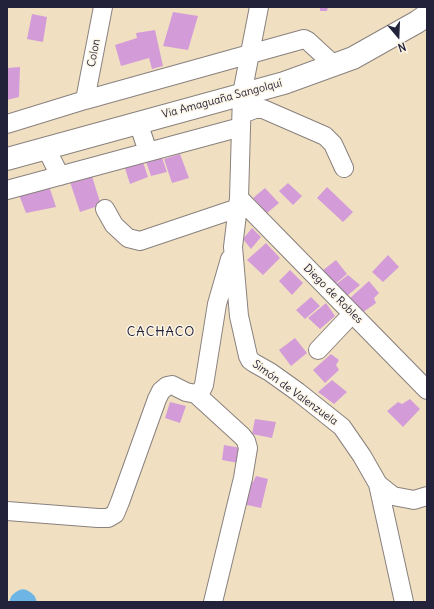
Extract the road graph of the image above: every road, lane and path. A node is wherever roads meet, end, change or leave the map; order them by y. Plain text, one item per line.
1 (103, 7) edge
2 (259, 7) edge
3 (427, 15) edge
4 (250, 54) junction
5 (334, 65) junction
6 (85, 100) junction
7 (242, 112) junction
8 (138, 122) junction
9 (7, 124) edge
10 (46, 148) junction
11 (148, 152) junction
12 (7, 159) edge
13 (344, 168) dead end
14 (60, 176) junction
15 (7, 190) edge
16 (238, 203) junction
17 (105, 209) dead end
18 (233, 247) junction
19 (352, 314) junction
20 (318, 350) dead end
21 (427, 390) edge
22 (196, 394) junction
23 (378, 484) junction
24 (427, 496) edge
25 (7, 511) edge
26 (213, 602) edge
27 (404, 602) edge

1 - 6 street, Colon
2 - 4 street, Simón de Valenzuela
3 - 5 highway, Via Amaguaña Sangolquí
4 - 5 street
4 - 6 street
4 - 7 street, Simón de Valenzuela
5 - 7 highway, Via Amaguaña Sangolquí
6 - 9 street
7 - 8 highway, Via Amaguaña Sangolquí
7 - 11 street
7 - 13 street
7 - 16 street, Simón de Valenzuela
8 - 10 highway, Via Amaguaña Sangolquí
8 - 11 street
10 - 12 highway, Via Amaguaña Sangolquí
10 - 14 street
11 - 14 street
14 - 15 street
16 - 17 street
16 - 18 street, Simón de Valenzuela
16 - 19 street, Diego de Robles
18 - 22 street
18 - 23 street, Simón de Valenzuela
19 - 20 street
19 - 21 street, Diego de Robles
22 - 25 street
22 - 26 street
23 - 24 street, Simón de Valenzuela
23 - 27 street

